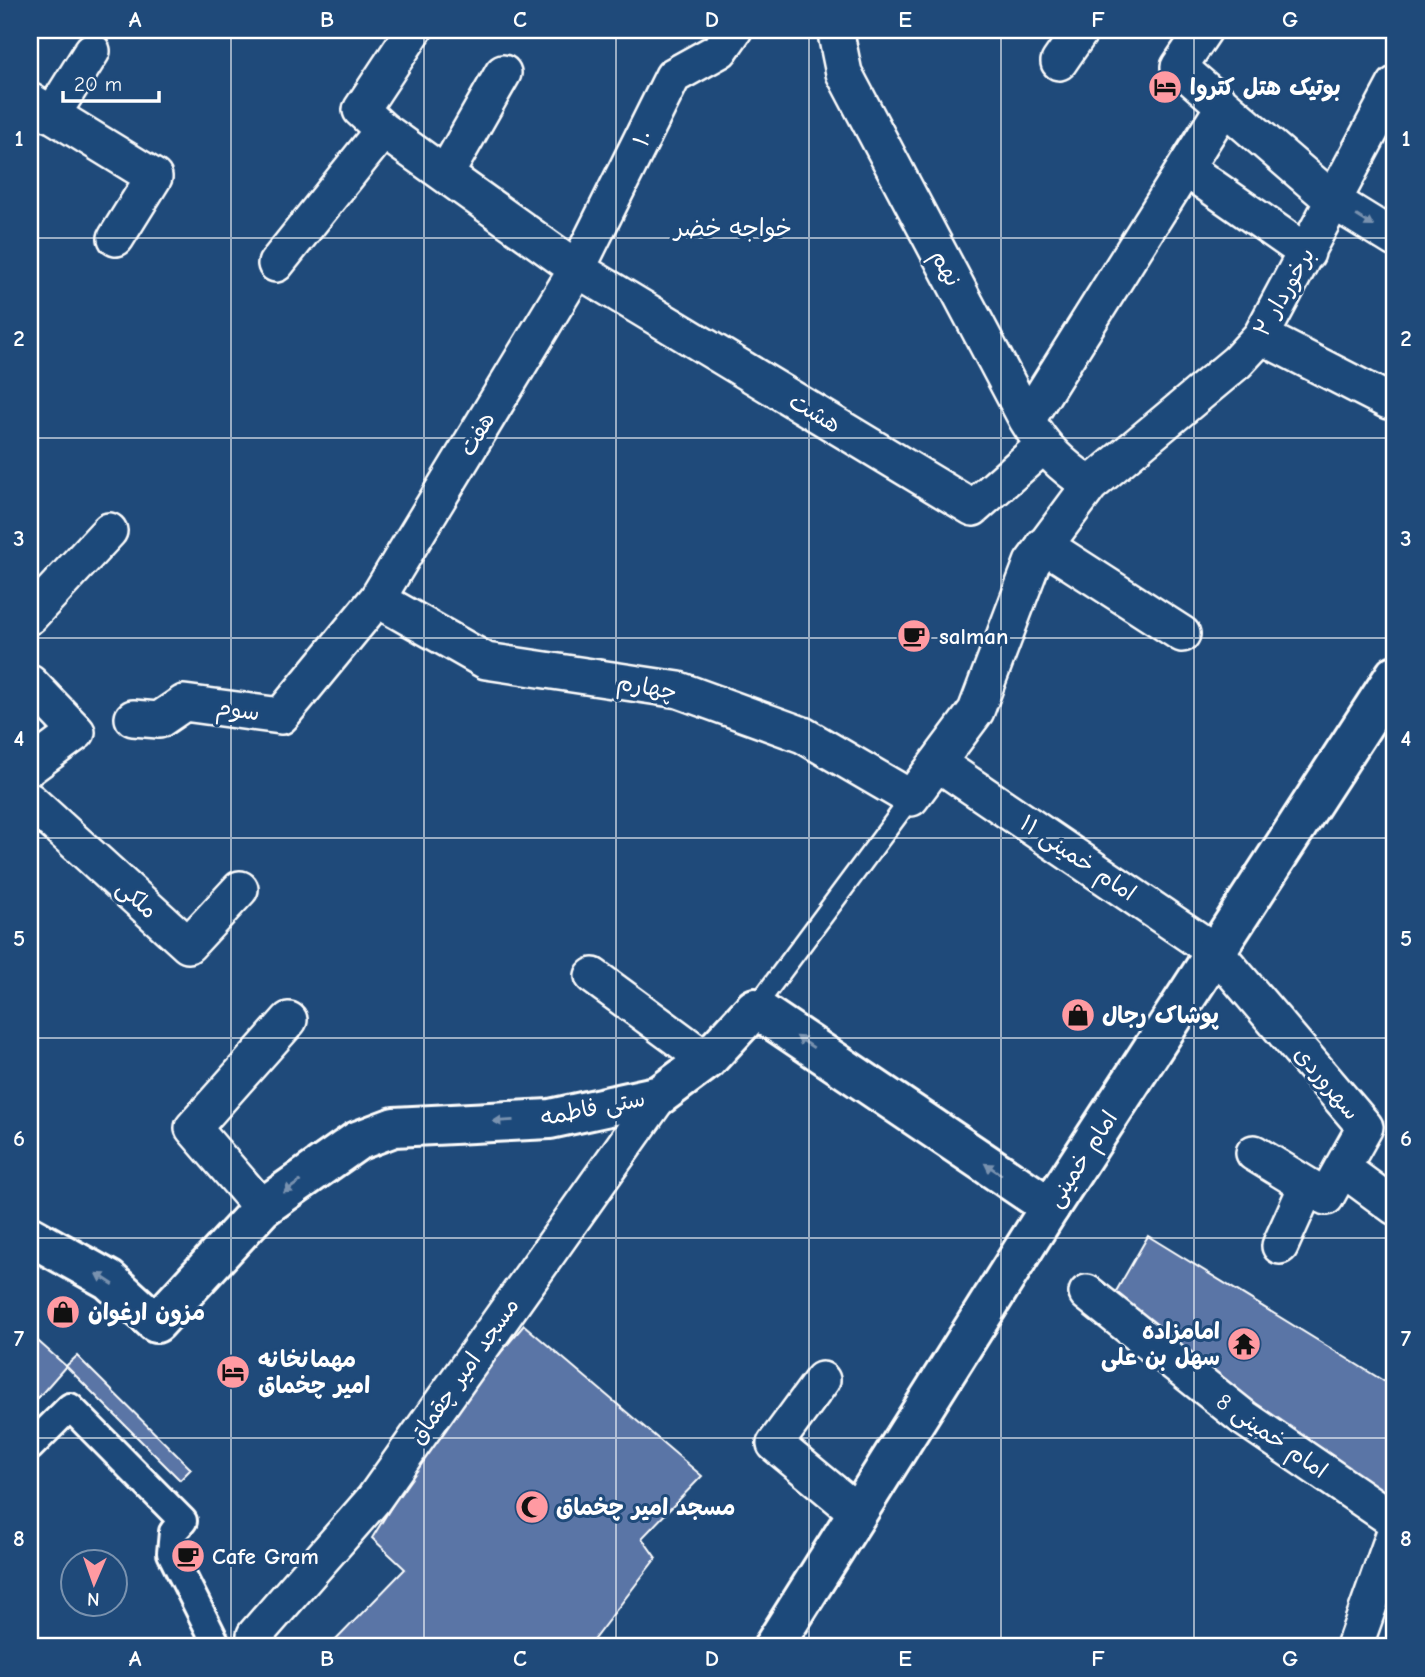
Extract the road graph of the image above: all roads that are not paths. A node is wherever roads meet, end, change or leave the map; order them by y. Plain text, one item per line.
1 (414, 30) edge
2 (734, 30) edge
3 (838, 30) edge
4 (1081, 30) edge
5 (1204, 30) edge
6 (92, 51) dead end
7 (1059, 62) dead end
8 (503, 73) dead end
9 (1395, 85) edge
10 (1224, 106) junction
11 (41, 108) edge
12 (383, 130) junction
13 (1185, 168) junction
14 (446, 173) junction
15 (1335, 202) junction
16 (116, 238) dead end
17 (1395, 239) edge
18 (1307, 253) junction
19 (275, 264) dead end
20 (577, 268) junction
21 (1261, 336) junction
22 (1388, 401) dead end
23 (1035, 433) junction
24 (1090, 485) junction
25 (109, 531) dead end
26 (1044, 545) junction
27 (377, 599) junction
28 (30, 616) edge
29 (1182, 634) dead end
30 (1395, 675) edge
31 (30, 683) edge
32 (133, 718) dead end
33 (939, 764) junction
34 (30, 767) edge
35 (911, 798) junction
36 (30, 801) edge
37 (240, 889) dead end
38 (1217, 953) junction
39 (593, 976) dead end
40 (755, 1008) junction
41 (289, 1020) dead end
42 (707, 1060) junction
43 (660, 1095) junction
44 (1254, 1153) dead end
45 (1342, 1168) junction
46 (1307, 1186) junction
47 (1050, 1207) junction
48 (1395, 1207) edge
49 (262, 1208) junction
50 (30, 1236) edge
51 (1280, 1246) dead end
52 (1087, 1293) dead end
53 (822, 1380) dead end
54 (30, 1447) edge
55 (857, 1512) junction
56 (1395, 1521) edge
57 (1395, 1532) edge
58 (255, 1635) dead end
59 (218, 1647) edge
60 (773, 1647) edge
61 (1354, 1647) edge

1 - 12 street
2 - 20 street, ۱۰
3 - 23 street, نهم
4 - 7 street
5 - 10 street
6 - 11 street
8 - 14 street
9 - 15 street, برخوردار ۲
10 - 13 street
10 - 15 street
11 - 16 street
12 - 14 street
12 - 19 street
13 - 18 street
13 - 23 street
14 - 20 street
15 -> 17 street
15 - 18 street, برخوردار ۲
18 - 21 street, برخوردار ۲
20 - 23 street, هشت
20 - 27 street, هفت
21 - 22 street
21 - 24 street, برخوردار ۲
23 - 24 street, نهم
24 - 26 street, برخوردار ۲
25 - 28 street
26 - 29 street
26 - 33 street, برخوردار ۲
27 - 32 street, سوم
27 - 35 street, چهارم
30 - 38 street, امام خمینی
31 - 34 street
33 - 35 street, برخوردار ۲
33 - 38 street, امام خمینی ۱۱
35 - 40 lane
36 - 37 street, ملکی
38 - 45 street, سهروردی
38 - 47 street, امام خمینی
39 - 42 street
40 - 42 street, ستی فاطمه
47 -> 40 street
41 - 49 street
42 - 43 street, ستی فاطمه
43 -> 49 street, ستی فاطمه
43 - 58 street, مسجد امیر چقماق
44 - 46 street
45 - 46 street
45 - 48 street
46 - 51 street
47 - 55 street, امام خمینی
49 -> 50 street, ستی فاطمه
52 - 56 street, امام خمینی 8
53 - 55 street
54 - 59 street
55 - 60 street, امام خمینی
57 - 61 street

